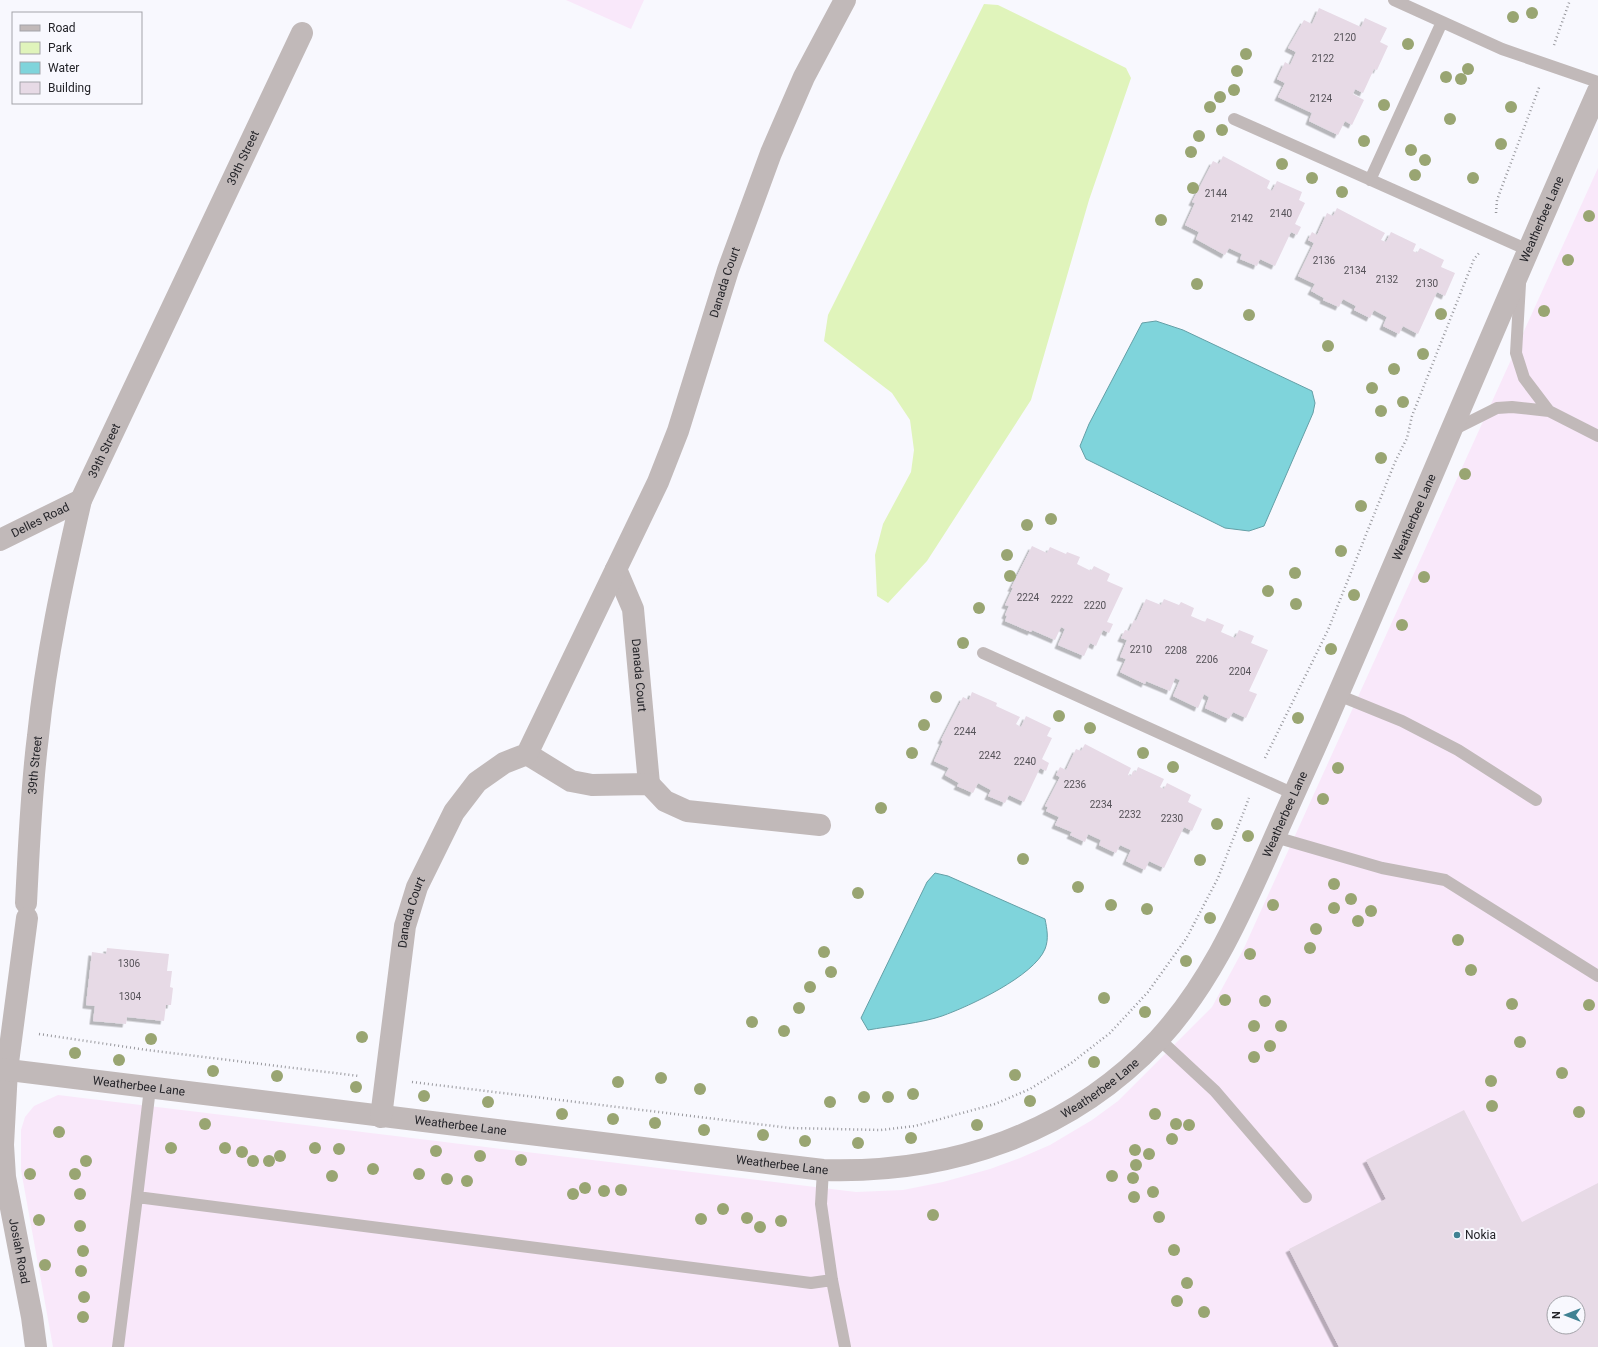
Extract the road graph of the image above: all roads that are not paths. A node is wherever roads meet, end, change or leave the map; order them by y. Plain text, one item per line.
1 (845, 0) edge
2 (1394, 0) edge
3 (1442, 22) junction
4 (302, 33) dead end
5 (1598, 82) edge
6 (1598, 91) edge
7 (1234, 118) dead end
8 (1370, 180) junction
9 (1525, 258) junction
10 (1549, 411) junction
11 (1450, 431) junction
12 (1598, 436) edge
13 (81, 500) junction
14 (0, 540) edge
15 (616, 569) junction
16 (983, 653) dead end
17 (1338, 695) junction
18 (527, 754) junction
19 (649, 784) junction
20 (1294, 794) junction
21 (1536, 800) dead end
22 (820, 826) dead end
23 (1275, 837) junction
24 (26, 910) joint
25 (1598, 976) edge
26 (1159, 1039) junction
27 (4, 1070) edge
28 (150, 1088) junction
29 (381, 1117) junction
30 (823, 1170) junction
31 (1306, 1196) dead end
32 (137, 1197) junction
33 (832, 1280) junction
34 (36, 1347) edge
35 (118, 1347) edge
36 (845, 1347) edge

1 - 15 street, Danada Court
2 - 3 lane
3 - 5 lane
3 - 8 lane
4 - 13 street, 39th Street
6 - 9 street, Weatherbee Lane
7 - 8 lane
8 - 9 lane
9 - 10 lane
9 - 11 street, Weatherbee Lane
10 - 11 lane
10 - 12 lane
11 - 17 street, Weatherbee Lane
13 - 14 street, Delles Road
13 - 24 street, 39th Street
15 - 18 street, Danada Court
15 - 19 street, Danada Court
16 - 20 lane
17 - 20 street, Weatherbee Lane
17 - 21 lane
18 - 19 street
18 - 29 street, Danada Court
19 - 22 street
20 - 23 street, Weatherbee Lane
23 - 25 lane
23 - 26 street, Weatherbee Lane
24 - 27 street, Josiah Road
26 - 30 street, Weatherbee Lane
26 - 31 lane
27 - 28 street, Weatherbee Lane
27 - 34 street, Josiah Road
28 - 29 street, Weatherbee Lane
28 - 32 lane
29 - 30 street, Weatherbee Lane
30 - 33 lane
32 - 33 lane
32 - 35 lane
33 - 36 lane

